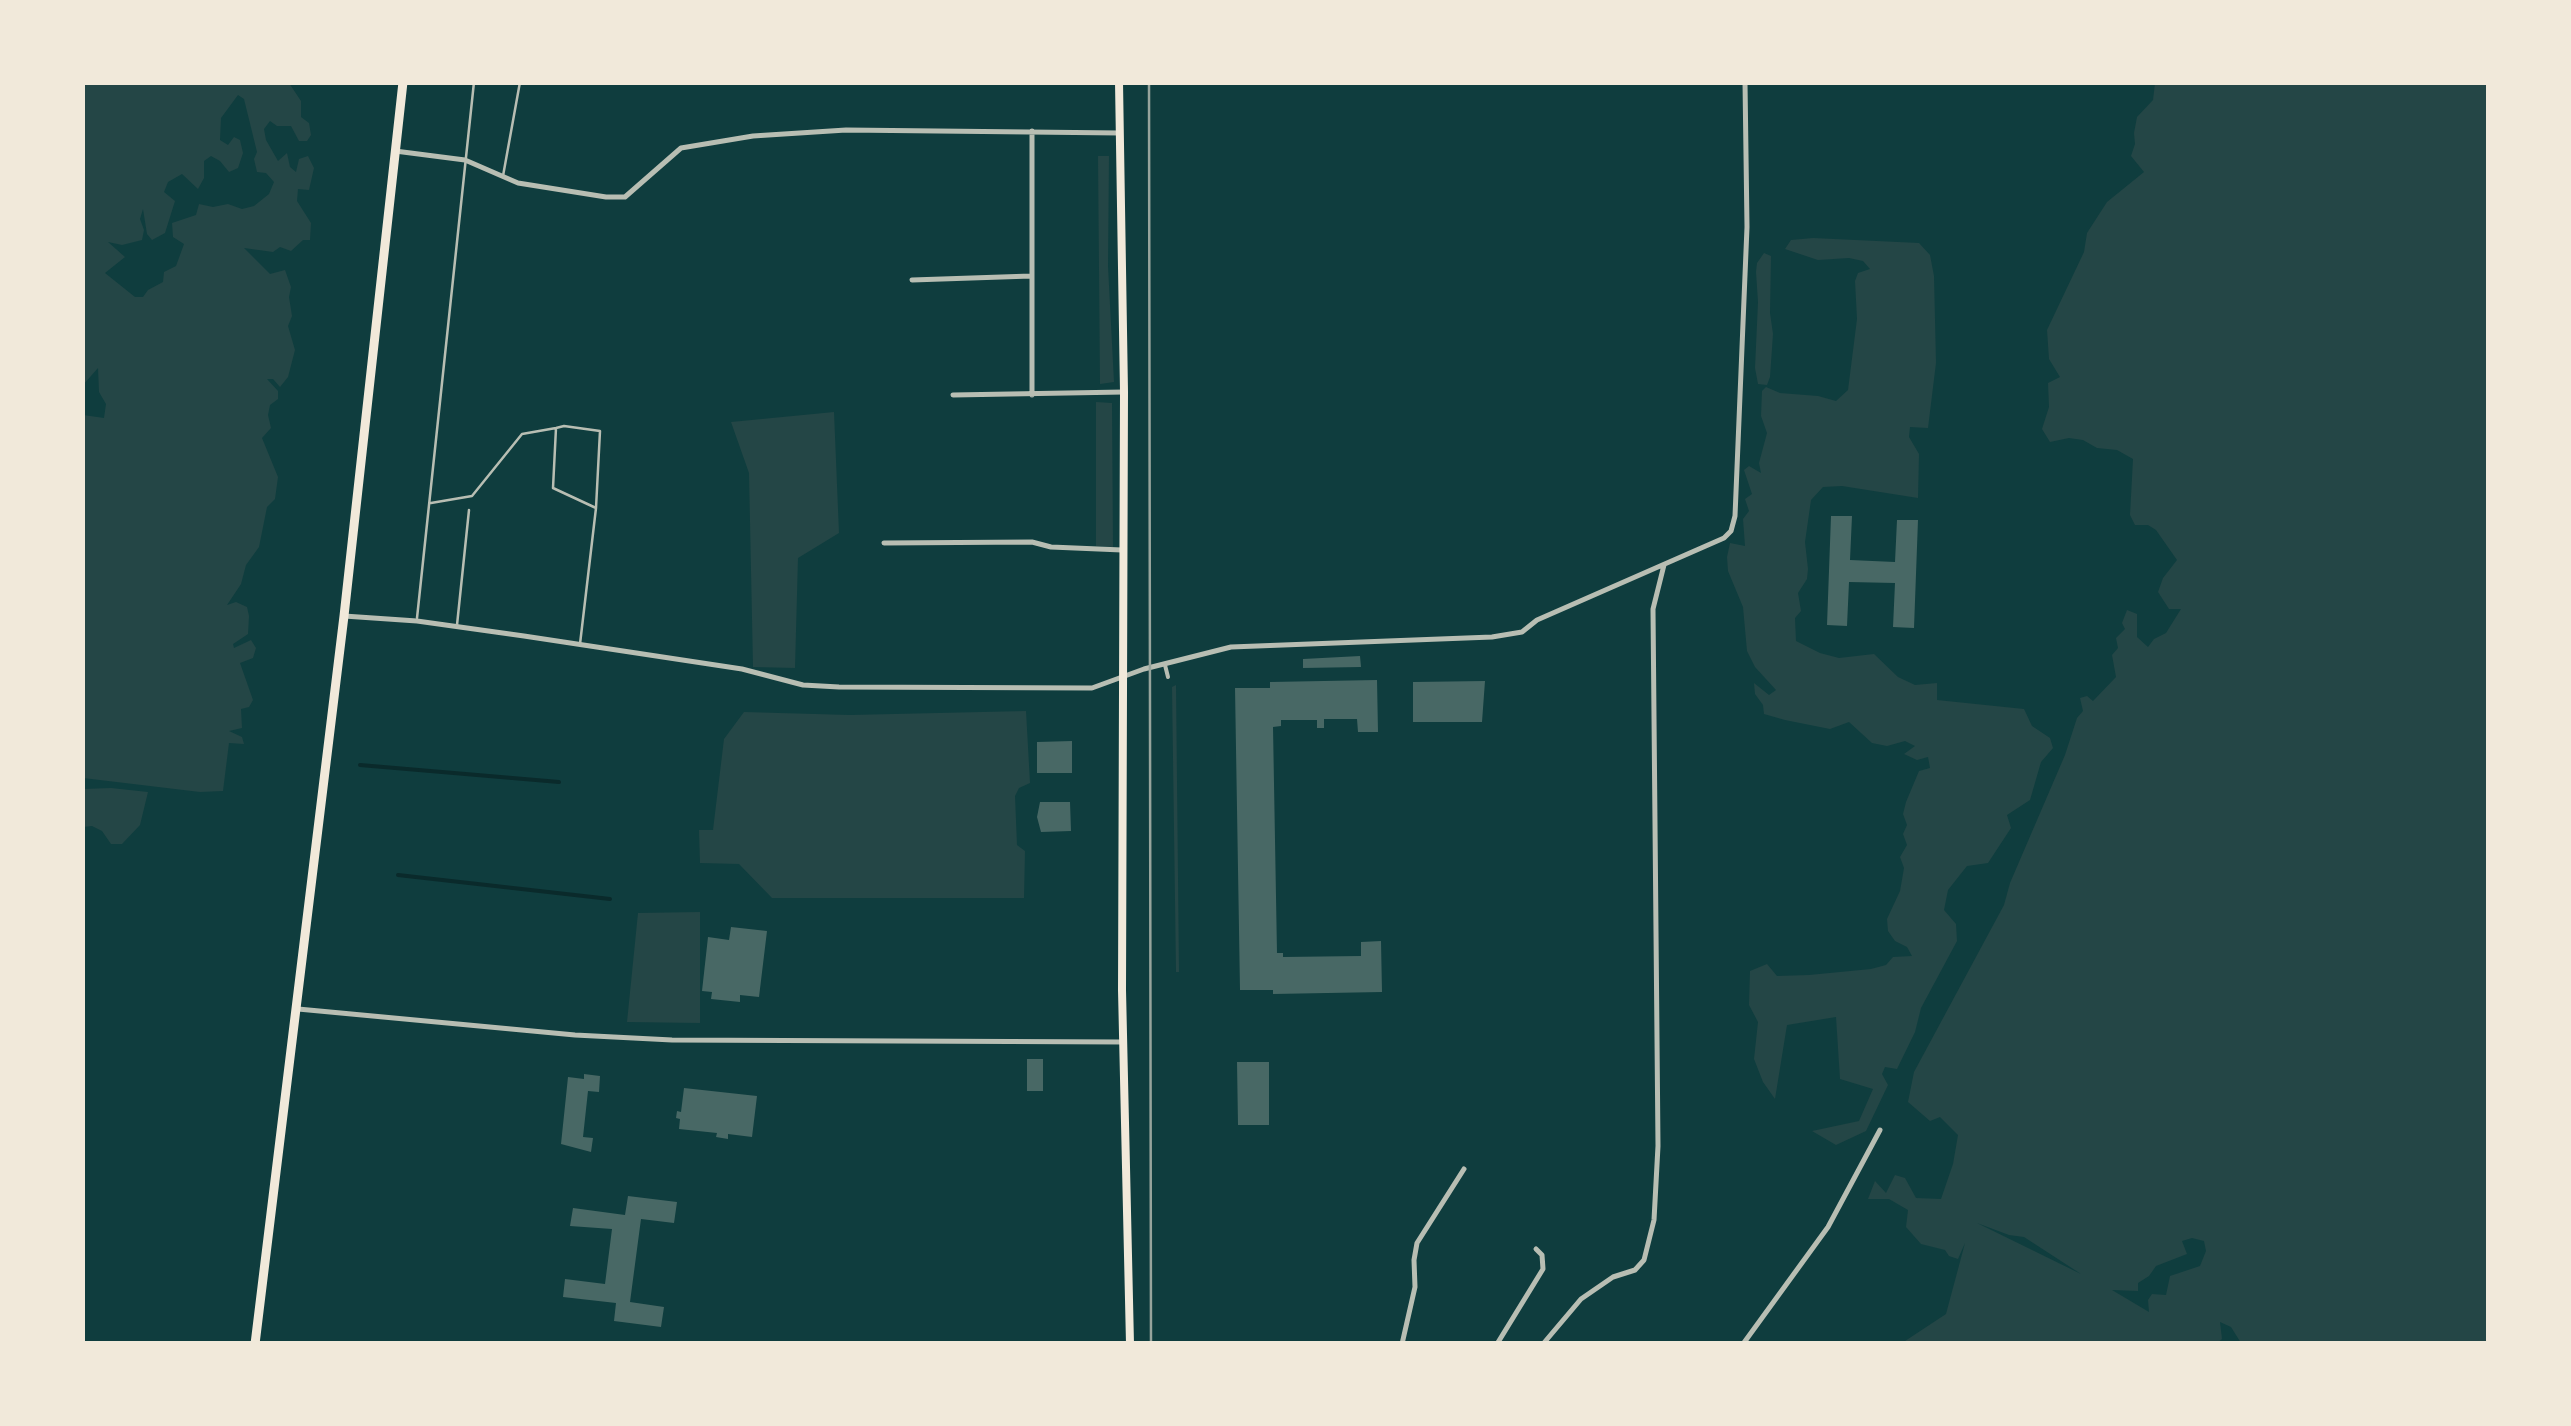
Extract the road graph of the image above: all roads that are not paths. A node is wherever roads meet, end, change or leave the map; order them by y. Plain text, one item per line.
1 (403, 82) edge
2 (474, 82) edge
3 (520, 82) edge
4 (1119, 82) edge
5 (1745, 82) edge
6 (1032, 130) junction
7 (1120, 133) junction
8 (395, 151) junction
9 (465, 160) junction
10 (502, 178) junction
11 (1032, 276) junction
12 (912, 280) dead end
13 (1124, 392) junction
14 (953, 395) dead end
15 (1032, 395) junction
16 (556, 428) junction
17 (430, 504) junction
18 (596, 508) junction
19 (469, 510) dead end
20 (884, 543) dead end
21 (1122, 550) junction
22 (1664, 564) junction
23 (344, 616) junction
24 (416, 621) junction
25 (456, 626) junction
26 (580, 645) junction
27 (1165, 665) junction
28 (1122, 678) junction
29 (1168, 678) dead end
30 (298, 1010) junction
31 (1124, 1042) junction
32 (1880, 1130) dead end
33 (1464, 1168) dead end
34 (1536, 1249) dead end
35 (255, 1344) edge
36 (1130, 1344) edge
37 (1402, 1344) edge
38 (1497, 1344) edge
39 (1543, 1344) edge
40 (1743, 1344) edge

1 - 8 main road
2 - 9 lane
3 - 10 lane
4 - 7 main road
5 - 22 street
6 - 7 street
6 - 10 street
6 - 11 street
7 - 13 main road
8 - 9 street
8 - 23 main road
9 - 10 street
9 - 17 lane
11 - 12 street
11 - 15 street
13 - 15 street
13 - 21 main road
14 - 15 street
16 - 17 lane
16 - 18 lane
16 - 18 lane
17 - 24 lane
18 - 26 lane
19 - 25 lane
20 - 21 street
21 - 28 main road
22 - 27 street
22 - 39 street
23 - 24 street
23 - 30 main road
24 - 25 street
25 - 26 street
26 - 28 street
27 - 28 street
27 - 29 street
28 - 31 main road
30 - 31 street
30 - 35 main road
31 - 36 main road
32 - 40 street
33 - 37 street
34 - 38 street

